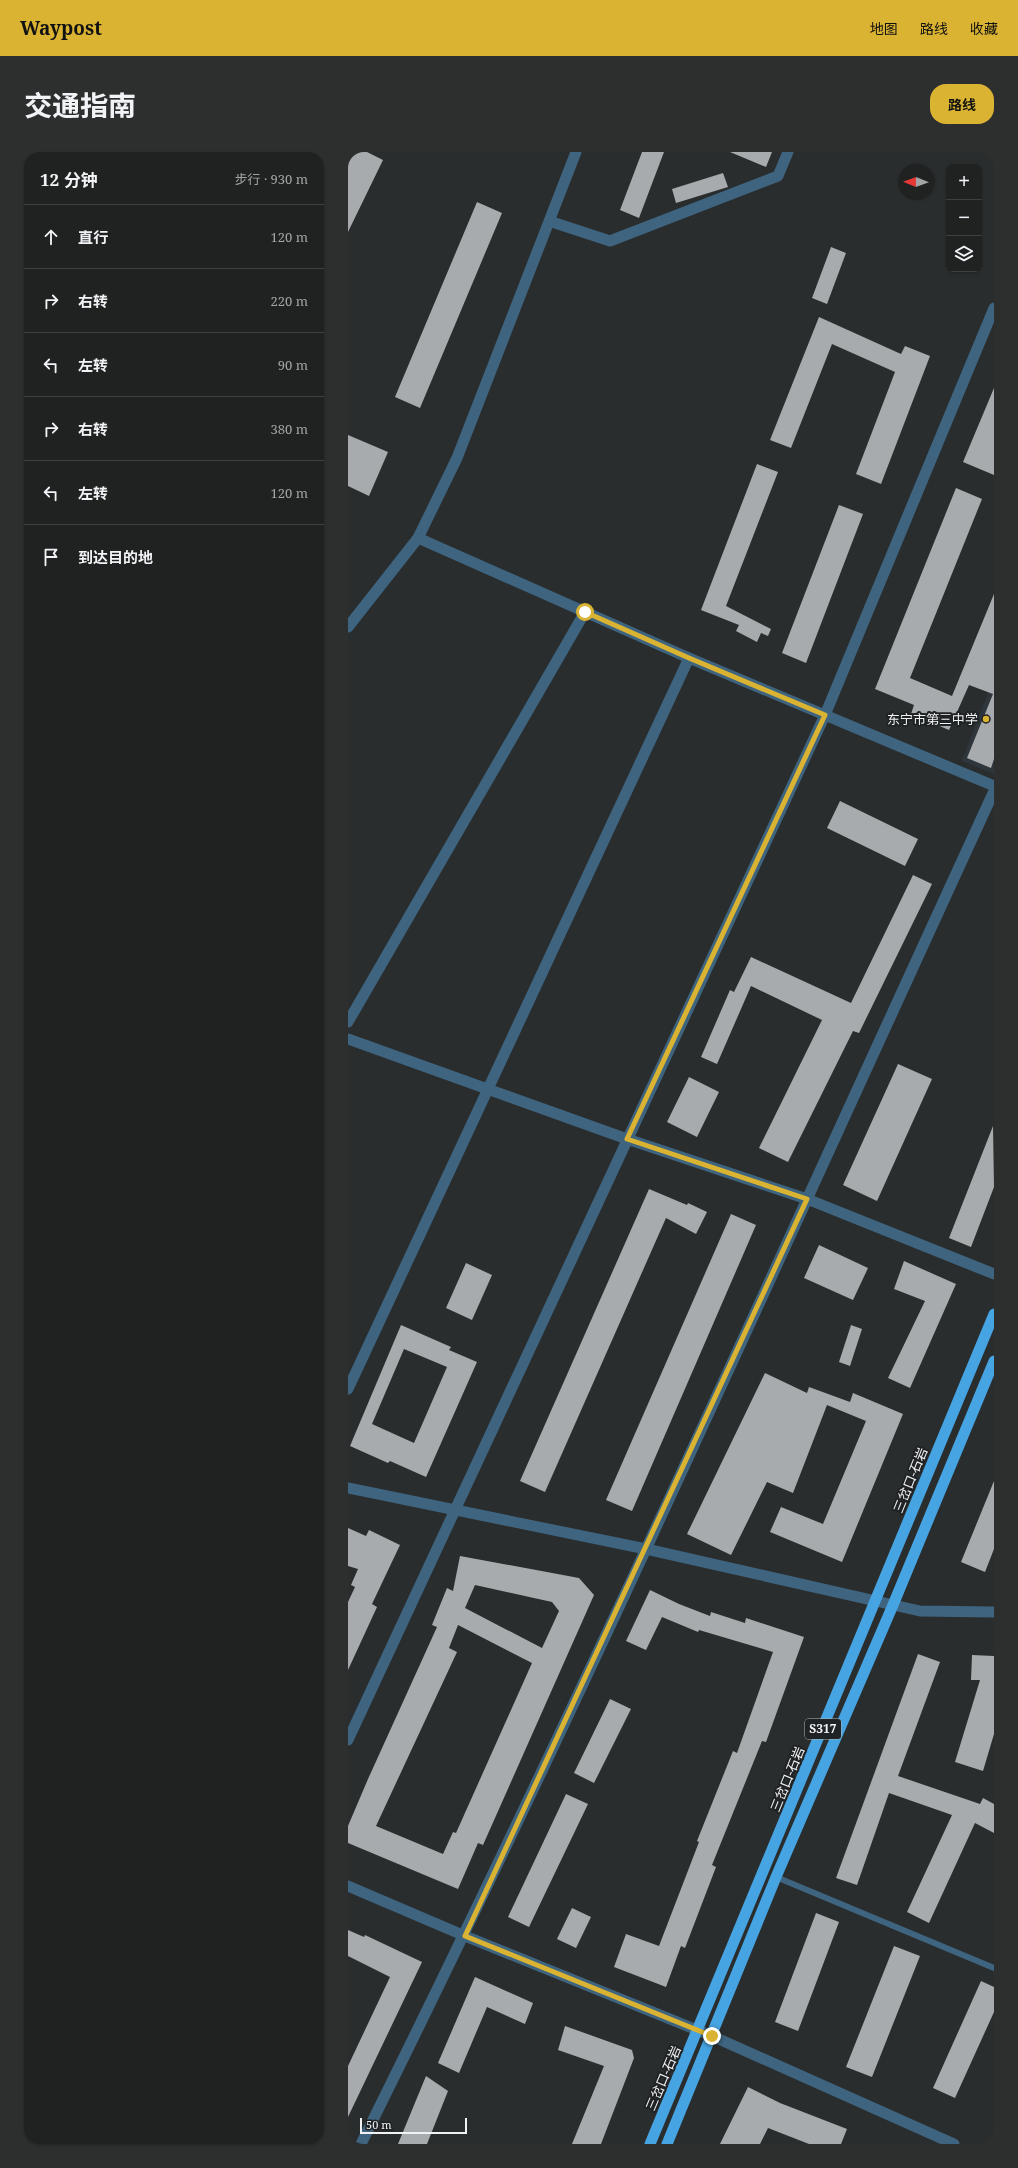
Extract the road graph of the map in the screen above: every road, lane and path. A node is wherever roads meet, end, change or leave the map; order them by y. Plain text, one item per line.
1 (576, 152) edge
2 (788, 152) edge
3 (549, 221) junction
4 (994, 308) edge
5 (418, 538) junction
6 (585, 612) junction
7 (348, 627) edge
8 (689, 658) junction
9 (825, 715) junction
10 (994, 786) edge
11 (994, 791) edge
12 (348, 1022) edge
13 (348, 1039) edge
14 (489, 1090) junction
15 (627, 1139) junction
16 (807, 1199) junction
17 (994, 1274) edge
18 (994, 1314) edge
19 (994, 1361) edge
20 (348, 1389) edge
21 (348, 1488) edge
22 (454, 1508) junction
23 (646, 1549) junction
24 (876, 1601) junction
25 (893, 1605) junction
26 (994, 1612) edge
27 (348, 1740) edge
28 (776, 1877) junction
29 (348, 1886) edge
30 (465, 1936) junction
31 (994, 1968) edge
32 (698, 2030) junction
33 (712, 2036) junction
34 (361, 2144) edge
35 (650, 2144) edge
36 (667, 2144) edge
37 (954, 2144) edge

1 - 3 street
2 - 3 street
3 - 5 street
4 - 9 street
5 - 6 street
5 - 7 street
6 - 8 street
6 - 12 street
8 - 9 street
8 - 14 street
9 - 10 street
9 - 15 street
11 - 16 street
13 - 14 street
14 - 15 street
14 - 20 street
15 - 16 street
15 - 22 street
16 - 17 street
16 - 23 street
18 - 24 highway, 三岔口-石岩 / S317
19 - 25 highway, S317
21 - 22 street
22 - 23 street
22 - 27 street
23 - 24 street
23 - 30 street
24 - 25 street
24 - 32 highway, 三岔口-石岩 / S317
25 - 26 street
25 - 28 highway, S317
28 - 31 lane
28 - 33 highway, S317
29 - 30 street
30 - 32 street
30 - 34 street
32 - 33 street
32 - 35 highway, 三岔口-石岩 / S317
33 - 36 highway, S317
33 - 37 street

